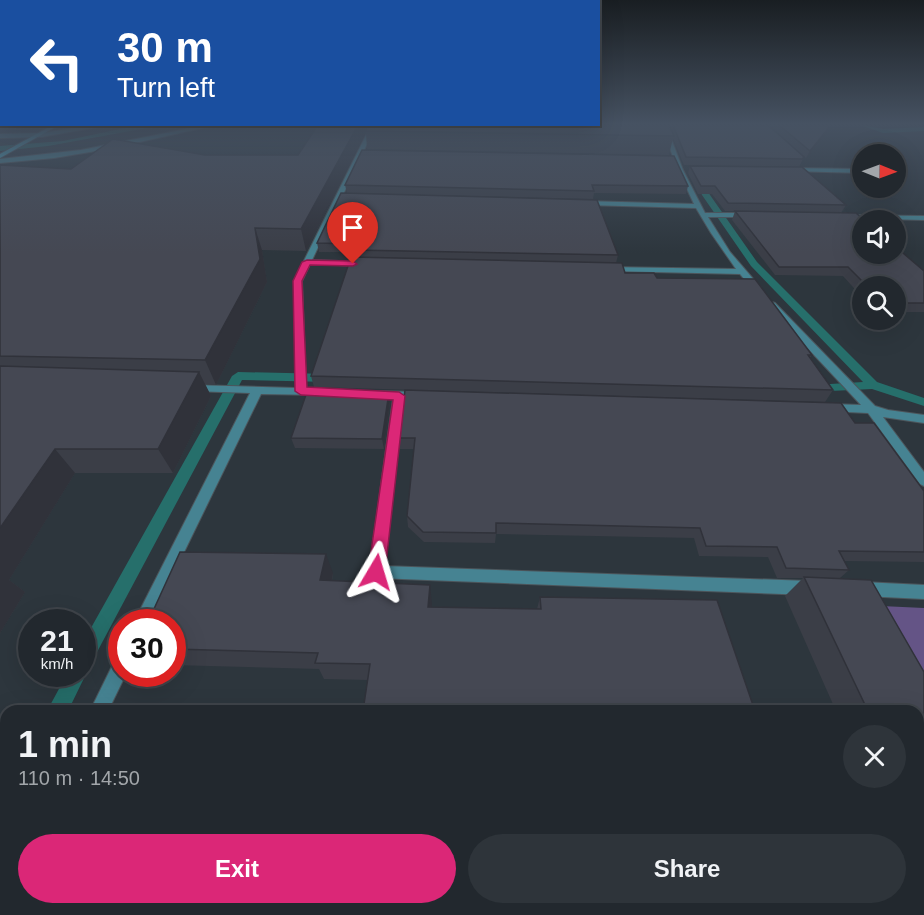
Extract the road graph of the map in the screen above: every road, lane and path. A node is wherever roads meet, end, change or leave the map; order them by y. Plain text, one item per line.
1 (353, 168) edge
2 (811, 168) edge
3 (680, 169) joint
4 (691, 169) edge
5 (781, 170) edge
6 (814, 170) junction
7 (852, 171) edge
8 (339, 197) junction
9 (351, 198) edge
10 (578, 203) edge
11 (697, 206) junction
12 (703, 215) junction
13 (761, 216) edge
14 (831, 217) edge
15 (924, 218) edge
16 (307, 262) junction
17 (377, 264) edge
18 (600, 269) edge
19 (741, 272) junction
20 (192, 388) edge
21 (257, 390) junction
22 (301, 391) junction
23 (334, 393) edge
24 (366, 394) edge
25 (399, 396) junction
26 (435, 397) edge
27 (824, 408) edge
28 (871, 409) junction
29 (924, 419) edge
30 (924, 481) edge
31 (829, 588) edge
32 (853, 589) edge
33 (924, 592) edge
34 (148, 609) edge
35 (111, 687) edge
36 (102, 705) edge

1 - 8 street
2 - 6 street
3 - 4 street
3 - 11 street
5 - 6 street
6 - 7 street
8 - 9 street
8 - 16 street
10 - 11 street
11 - 12 street
12 - 13 street
12 - 19 street
14 - 15 street
16 - 17 street
16 - 22 street
18 - 19 street
19 - 28 street
20 - 21 street
21 - 22 street
21 - 34 street
22 - 23 street
24 - 25 street
25 - 26 street
25 - 31 street
27 - 28 street
28 - 29 street
28 - 30 street
32 - 33 street
35 - 36 street

